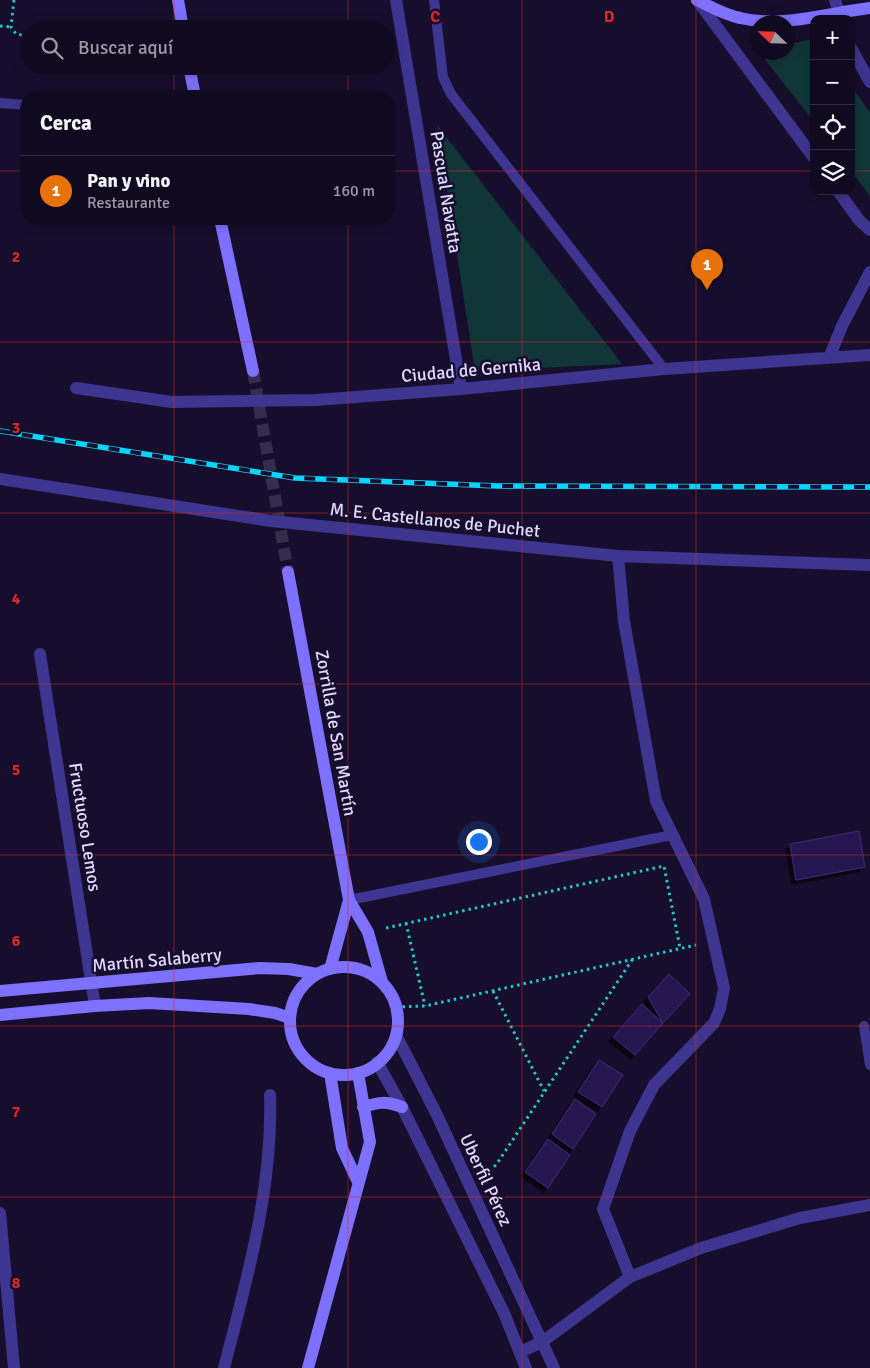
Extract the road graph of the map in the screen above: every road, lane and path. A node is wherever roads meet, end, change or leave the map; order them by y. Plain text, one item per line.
1 (14, 0) edge
2 (178, 0) edge
3 (396, 0) edge
4 (434, 0) edge
5 (697, 0) edge
6 (870, 8) edge
7 (838, 10) edge
8 (181, 20) edge
9 (0, 26) edge
10 (11, 27) junction
11 (20, 35) edge
12 (855, 55) edge
13 (191, 75) edge
14 (870, 82) edge
15 (194, 90) edge
16 (0, 103) edge
17 (20, 105) edge
18 (810, 153) edge
19 (841, 195) edge
20 (221, 225) edge
21 (870, 230) edge
22 (870, 272) edge
23 (870, 355) edge
24 (830, 358) junction
25 (664, 369) junction
26 (253, 371) tunnel mouth
27 (76, 388) dead end
28 (461, 389) junction
29 (0, 479) edge
30 (618, 556) junction
31 (870, 565) edge
32 (288, 572) tunnel mouth
33 (40, 654) dead end
34 (672, 835) junction
35 (349, 900) junction
36 (406, 923) junction
37 (368, 932) junction
38 (713, 940) junction
39 (680, 948) junction
40 (632, 960) junction
41 (330, 969) junction
42 (317, 974) junction
43 (382, 982) junction
44 (92, 983) junction
45 (493, 991) junction
46 (0, 992) edge
47 (95, 1006) junction
48 (425, 1006) junction
49 (396, 1007) junction
50 (0, 1015) edge
51 (290, 1018) junction
52 (864, 1026) dead end
53 (396, 1035) junction
54 (377, 1062) junction
55 (870, 1065) edge
56 (330, 1073) junction
57 (358, 1073) junction
58 (544, 1092) junction
59 (270, 1095) dead end
60 (363, 1107) junction
61 (402, 1107) junction
62 (358, 1182) junction
63 (473, 1192) junction
64 (870, 1205) edge
65 (0, 1213) edge
66 (630, 1277) junction
67 (542, 1342) junction
68 (520, 1352) junction
69 (14, 1368) edge
70 (224, 1368) edge
71 (308, 1368) edge
72 (526, 1368) edge
73 (554, 1368) edge

1 - 10 path
2 - 8 street
3 - 28 street, Pascual Navatta
4 - 25 lane
5 - 7 street
5 - 18 street
6 - 7 street
9 - 10 path
10 - 11 path
12 - 14 street
13 - 15 street
16 - 17 lane
19 - 21 street
20 - 26 street
22 - 24 street
23 - 24 street, Ciudad de Gernika
24 - 25 street, Ciudad de Gernika
25 - 28 street, Ciudad de Gernika
27 - 28 street, Ciudad de Gernika
29 - 30 street, M. E. Castellanos de Puchet
30 - 31 street, M. E. Castellanos de Puchet
30 - 34 street
32 - 35 street, Zorrilla de San Martín
33 - 44 street, Fructuoso Lemos
34 - 35 lane
34 - 38 street
35 - 37 street, Zorrilla de San Martín
35 - 41 street, Zorrilla de San Martín
36 - 37 path
36 - 39 path
36 - 48 path
37 - 43 street, Zorrilla de San Martín
38 - 39 path
38 - 66 street
39 - 40 path
40 - 45 path
40 - 58 path
41 - 42 street
41 - 43 street
42 - 44 street, Martín Salaberry
42 - 51 street
43 - 49 street
44 - 46 street, Martín Salaberry
44 - 47 street, Fructuoso Lemos
45 - 48 path
45 - 58 path
47 - 50 street
47 - 51 street
48 - 49 path
49 - 53 street
51 - 56 street
52 - 55 lane
53 - 54 street
53 - 63 street, Uberfil Pérez
54 - 57 street
54 - 61 street
56 - 57 street
56 - 62 street
57 - 60 street
58 - 63 path
59 - 70 street
60 - 61 street
60 - 62 street
61 - 68 street
62 - 71 street
63 - 67 street, Uberfil Pérez
64 - 66 street
65 - 69 street
66 - 67 street
67 - 68 street
67 - 73 street, Uberfil Pérez
68 - 72 street

